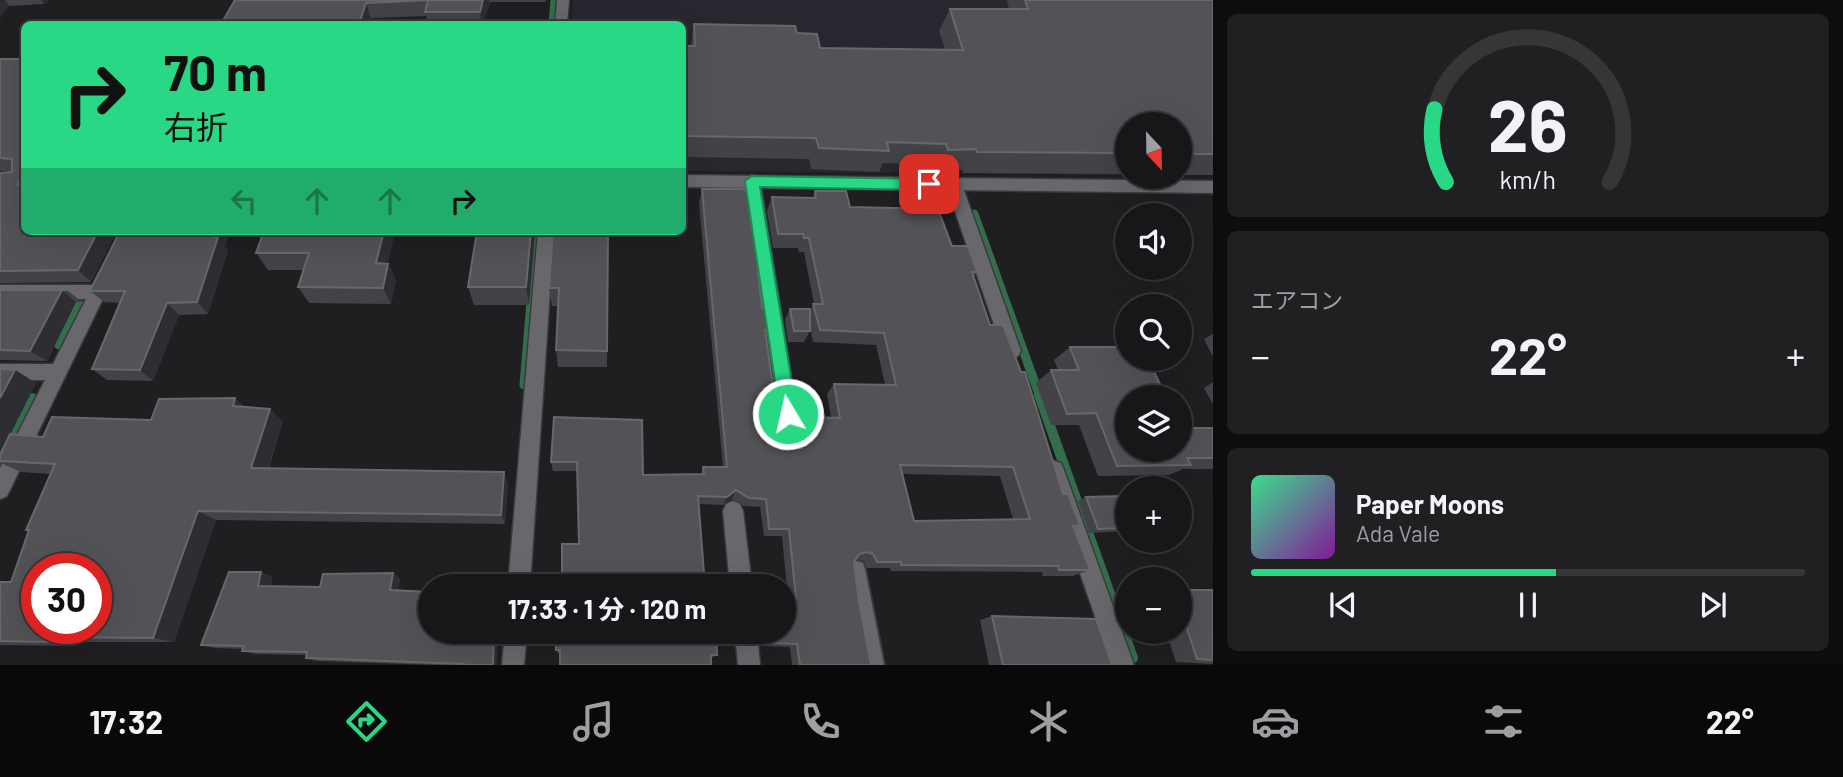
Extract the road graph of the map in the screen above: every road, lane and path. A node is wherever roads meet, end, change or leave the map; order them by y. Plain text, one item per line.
1 (562, 0) edge
2 (561, 21) edge
3 (686, 181) edge
4 (752, 181) junction
5 (954, 185) junction
6 (1213, 187) edge
7 (546, 235) edge
8 (116, 256) edge
9 (0, 292) edge
10 (98, 292) junction
11 (1018, 366) edge
12 (0, 372) edge
13 (58, 372) junction
14 (788, 414) edge
15 (1050, 457) edge
16 (0, 489) edge
17 (733, 511) dead end
18 (857, 569) edge
19 (520, 574) edge
20 (740, 574) edge
21 (515, 644) edge
22 (747, 644) edge
23 (513, 665) edge
24 (749, 665) edge
25 (875, 665) edge
26 (1123, 665) edge

1 - 2 street
3 - 4 street
4 - 5 street
4 - 14 street
5 - 6 street
5 - 11 street
7 - 19 street
8 - 10 street
9 - 10 street
10 - 13 street
12 - 13 street
13 - 16 street
15 - 26 street
17 - 20 street
18 - 25 lane
21 - 23 street
22 - 24 street

